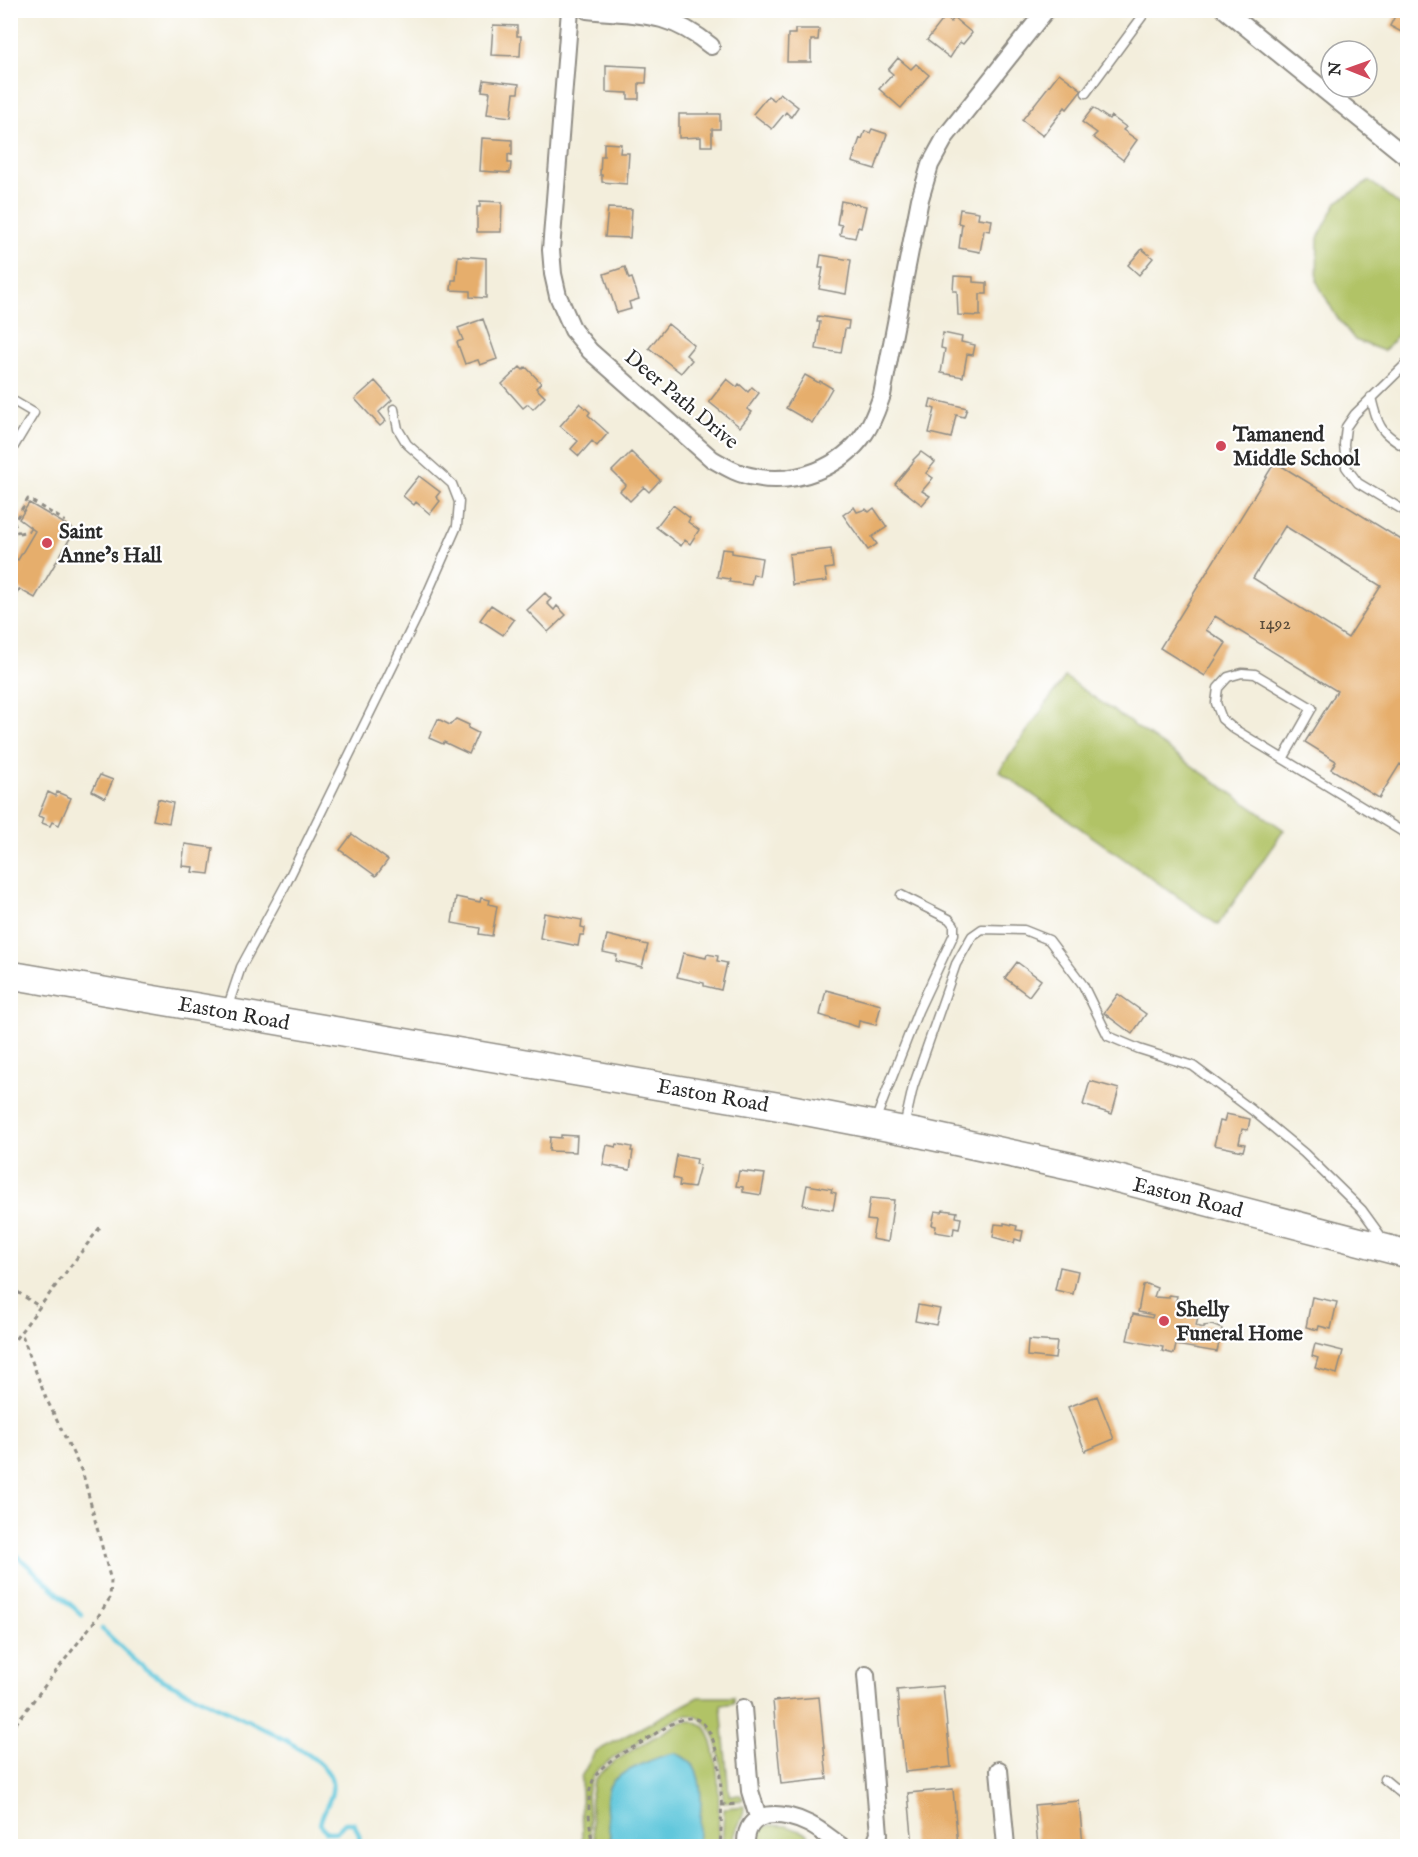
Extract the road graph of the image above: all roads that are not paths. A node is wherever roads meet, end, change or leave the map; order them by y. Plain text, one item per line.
1 (570, 10) edge
2 (587, 10) edge
3 (1046, 10) edge
4 (1147, 10) edge
5 (1225, 10) edge
6 (711, 46) dead end
7 (1086, 93) dead end
8 (1407, 158) edge
9 (1407, 362) edge
10 (1371, 397) junction
11 (10, 399) edge
12 (394, 409) dead end
13 (1407, 449) edge
14 (10, 453) edge
15 (1407, 513) edge
16 (1283, 759) junction
17 (1407, 835) edge
18 (901, 895) dead end
19 (10, 975) edge
20 (225, 1012) junction
21 (874, 1124) junction
22 (903, 1130) junction
23 (1399, 1252) edge
24 (866, 1675) dead end
25 (743, 1708) dead end
26 (999, 1770) dead end
27 (1384, 1779) dead end
28 (1407, 1799) edge
29 (758, 1817) junction
30 (746, 1846) edge
31 (841, 1846) edge
32 (874, 1846) edge
33 (1006, 1846) edge

1 - 3 street, Deer Path Drive
2 - 6 street
4 - 7 lane
5 - 8 street
9 - 10 lane
10 - 13 lane
10 - 15 lane
11 - 14 lane
12 - 20 lane
16 - 16 lane
16 - 17 lane
18 - 21 lane
19 - 20 highway, Easton Road
20 - 21 highway, Easton Road
21 - 22 highway, Easton Road
22 - 23 highway, Easton Road
22 - 23 lane
24 - 32 street
25 - 29 street
26 - 33 street
27 - 28 lane
29 - 30 street
29 - 31 street

